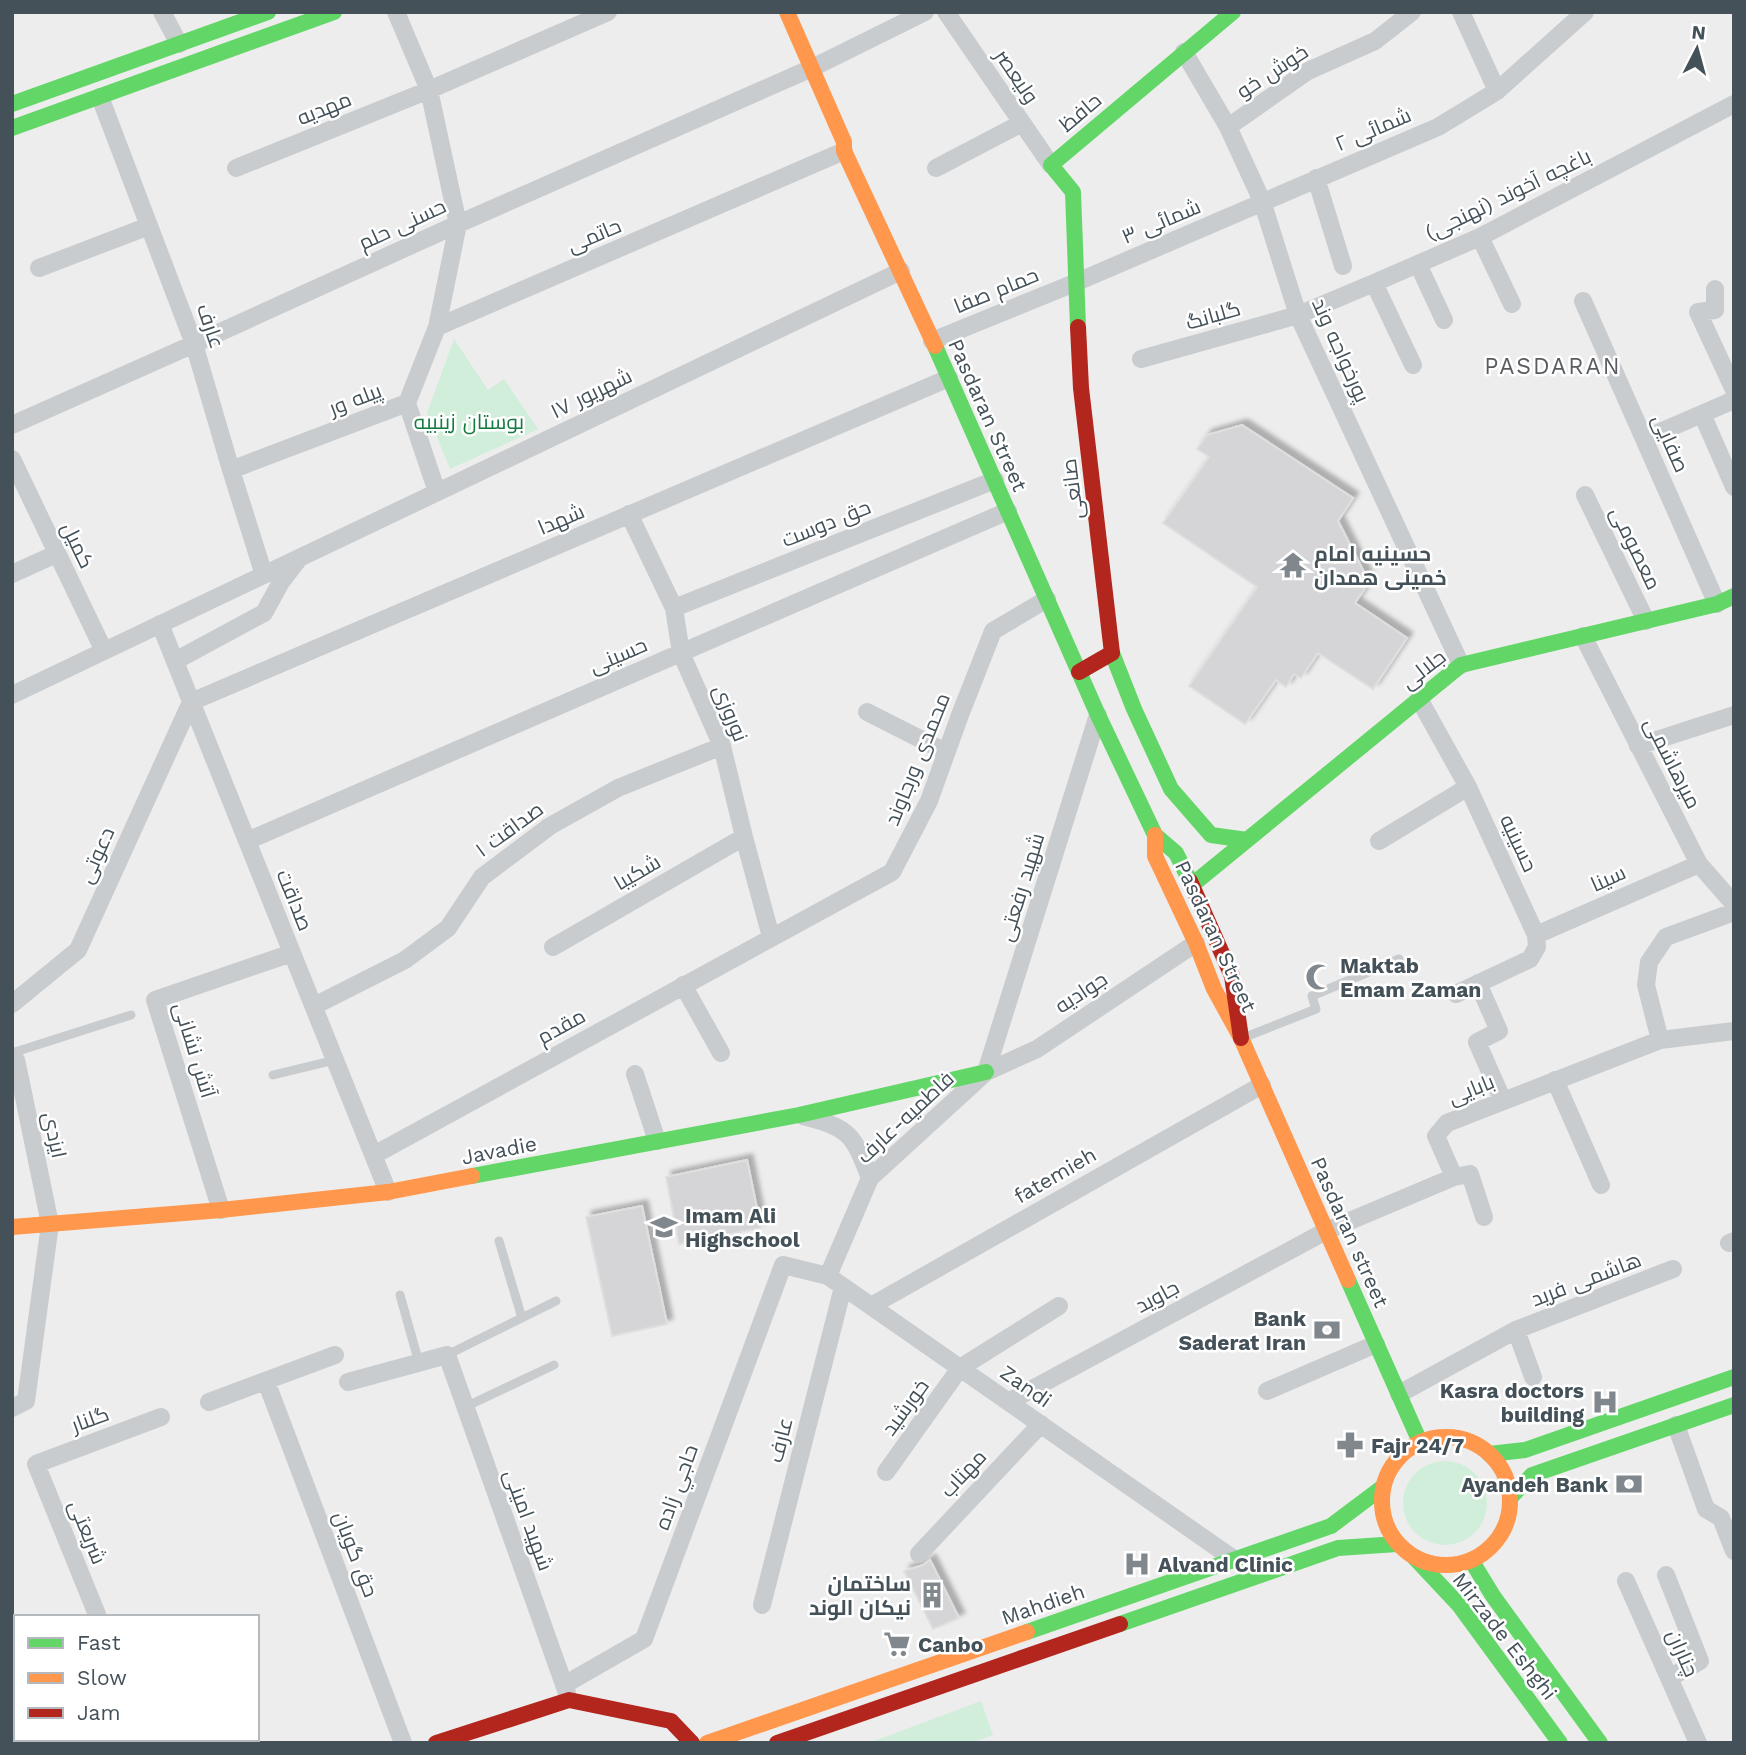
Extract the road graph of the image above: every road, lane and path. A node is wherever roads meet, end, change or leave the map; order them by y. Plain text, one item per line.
1 (162, 12) edge
2 (268, 12) edge
3 (334, 12) edge
4 (396, 12) edge
5 (608, 12) edge
6 (787, 12) edge
7 (925, 12) edge
8 (947, 12) edge
9 (1233, 12) edge
10 (1412, 12) edge
11 (1461, 12) edge
12 (1585, 12) edge
13 (179, 44) junction
14 (1184, 52) junction
15 (811, 68) junction
16 (429, 90) junction
17 (1497, 91) junction
18 (100, 97) junction
19 (12, 104) edge
20 (1734, 104) edge
21 (1022, 123) junction
22 (1228, 127) junction
23 (12, 128) edge
24 (844, 151) junction
25 (1051, 165) junction
26 (236, 168) dead end
27 (936, 168) dead end
28 (1316, 178) junction
29 (1262, 201) junction
30 (458, 224) junction
31 (149, 226) junction
32 (1480, 237) junction
33 (1418, 264) junction
34 (1343, 266) dead end
35 (39, 268) dead end
36 (901, 271) junction
37 (1077, 282) junction
38 (1374, 283) junction
39 (1716, 289) dead end
40 (1583, 302) dead end
41 (1512, 304) dead end
42 (1298, 315) junction
43 (1444, 320) dead end
44 (437, 327) junction
45 (933, 341) junction
46 (194, 344) junction
47 (1141, 359) dead end
48 (1413, 365) dead end
49 (949, 377) junction
50 (1734, 390) edge
51 (1734, 400) edge
52 (407, 403) junction
53 (1702, 414) junction
54 (12, 425) edge
55 (1644, 439) junction
56 (12, 459) edge
57 (230, 470) junction
58 (995, 480) junction
59 (1734, 487) edge
60 (437, 492) junction
61 (1585, 495) dead end
62 (1008, 511) junction
63 (629, 514) junction
64 (56, 554) junction
65 (301, 557) junction
66 (12, 574) edge
67 (264, 575) junction
68 (1047, 599) junction
69 (1725, 600) edge
70 (674, 608) junction
71 (1646, 621) junction
72 (160, 624) junction
73 (1583, 636) junction
74 (104, 651) junction
75 (681, 653) junction
76 (1112, 653) junction
77 (175, 662) junction
78 (1461, 665) junction
79 (1079, 672) junction
80 (12, 695) edge
81 (1419, 698) junction
82 (191, 702) junction
83 (866, 712) dead end
84 (1098, 715) junction
85 (1734, 715) edge
86 (722, 746) junction
87 (1639, 746) junction
88 (946, 752) junction
89 (1468, 787) junction
90 (1155, 835) junction
91 (744, 837) junction
92 (1247, 840) junction
93 (247, 841) junction
94 (1379, 841) dead end
95 (1699, 864) junction
96 (1192, 885) junction
97 (1734, 904) edge
98 (1734, 912) edge
99 (1536, 935) junction
100 (771, 937) junction
101 (1196, 943) junction
102 (553, 947) dead end
103 (292, 953) junction
104 (1399, 959) dead end
105 (1478, 983) junction
106 (683, 985) junction
107 (1456, 993) dead end
108 (12, 1004) edge
109 (314, 1006) junction
110 (131, 1015) dead end
111 (1734, 1031) edge
112 (1241, 1038) junction
113 (1660, 1040) junction
114 (720, 1053) dead end
115 (12, 1054) edge
116 (335, 1060) junction
117 (986, 1072) junction
118 (635, 1073) dead end
119 (273, 1075) dead end
120 (1555, 1080) junction
121 (1262, 1085) junction
122 (1503, 1101) junction
123 (799, 1115) junction
124 (657, 1141) junction
125 (374, 1156) junction
126 (1454, 1177) junction
127 (870, 1178) junction
128 (1601, 1185) dead end
129 (388, 1192) junction
130 (221, 1210) junction
131 (1484, 1217) dead end
132 (50, 1224) junction
133 (12, 1227) edge
134 (1326, 1231) junction
135 (499, 1241) dead end
136 (783, 1265) joint
137 (1673, 1269) dead end
138 (835, 1282) junction
139 (400, 1295) dead end
140 (556, 1301) dead end
141 (871, 1306) junction
142 (1059, 1306) dead end
143 (522, 1318) junction
144 (1516, 1330) junction
145 (1376, 1343) junction
146 (335, 1355) dead end
147 (447, 1355) junction
148 (419, 1363) junction
149 (554, 1365) dead end
150 (960, 1368) junction
151 (1533, 1377) dead end
152 (1734, 1377) edge
153 (266, 1381) junction
154 (348, 1382) dead end
155 (1268, 1391) dead end
156 (1399, 1394) junction
157 (209, 1402) dead end
158 (1009, 1402) junction
159 (1734, 1405) edge
160 (466, 1407) junction
161 (12, 1408) edge
162 (161, 1417) dead end
163 (1041, 1424) junction
164 (1676, 1425) junction
165 (1420, 1442) junction
166 (1489, 1454) junction
167 (36, 1464) joint
168 (886, 1472) dead end
169 (1383, 1487) junction
170 (1510, 1498) junction
171 (1727, 1516) edge
172 (1397, 1544) junction
173 (1734, 1551) edge
174 (919, 1554) dead end
175 (1413, 1556) junction
176 (1236, 1560) junction
177 (1471, 1560) junction
178 (1666, 1575) dead end
179 (1626, 1581) dead end
180 (762, 1605) dead end
181 (96, 1615) edge
182 (1669, 1678) junction
183 (567, 1692) junction
184 (783, 1742) edge
185 (1696, 1742) edge
186 (403, 1743) edge
187 (436, 1743) edge
188 (692, 1743) edge
189 (707, 1743) edge
190 (1560, 1743) edge
191 (1600, 1743) edge

1 - 13 street
2 - 13 main road
3 - 18 main road
4 - 16 street
5 - 16 street, مهدیه
6 - 15 main road, Pasdaran Street
7 - 15 street, حسنی حلم
8 - 21 street, ولیعصر
9 - 14 main road, حافظ
10 - 22 street, خوش خو
11 - 17 street
12 - 17 street, شمائی ۲
13 - 19 main road
14 - 22 street, پورخواجه وند
14 - 25 main road, حافظ
15 - 24 main road, Pasdaran Street
15 - 30 street, حسنی حلم
16 - 26 street, مهدیه
16 - 30 street
17 - 28 street, شمائی ۲
18 - 23 main road
18 - 31 street, عارف
20 - 32 street, باغچه آخوند (نهنجی)
21 - 25 street, ولیعصر
21 - 27 street
22 - 29 street, پورخواجه وند
24 - 36 main road, Pasdaran Street
24 - 44 street, حاتمی
25 - 37 main road
28 - 29 street, شمائی ۲
28 - 34 street
29 - 37 street, شمائی ۳
29 - 42 street, پورخواجه وند
30 - 44 street
30 - 46 street, حسنی حلم
31 - 35 street
31 - 46 street, عارف
32 - 33 street, باغچه آخوند (نهنجی)
32 - 41 street
33 - 38 street, باغچه آخوند (نهنجی)
33 - 43 street
36 - 45 main road, Pasdaran Street
36 - 60 street, ۱۷ شهریور
37 - 45 street, حمام صفا
37 - 76 main road, صانعی
38 - 42 street, باغچه آخوند (نهنجی)
38 - 48 street
39 - 50 street
40 - 55 street, صفایی
42 - 47 street, گلبانگ
42 - 78 street, پورخواجه وند
44 - 52 street
45 - 49 main road, Pasdaran Street
46 - 54 street, حسنی حلم
46 - 57 street, عارف
49 - 58 main road, Pasdaran Street
49 - 63 street, شهدا
51 - 53 street
52 - 57 street, پیله ور
52 - 60 street, پیله ور
53 - 55 street
53 - 59 street
55 - 69 street, صفایی
56 - 64 street, کمیل
57 - 67 street, عارف
58 - 62 main road, Pasdaran Street
58 - 70 street, حق دوست
60 - 65 street, ۱۷ شهریور
61 - 71 street, معصومی
62 - 68 main road, Pasdaran Street
62 - 75 street, حسینی
63 - 70 street, نوروزی
63 - 82 street, شهدا
64 - 66 street
64 - 74 street, کمیل
65 - 67 street, ۱۷ شهریور
65 - 77 street, ۱۷ شهریور
67 - 72 street, ۱۷ شهریور
68 - 79 main road, Pasdaran Street
68 - 88 street, محمدی ورجاوند
69 - 71 main road, جلالی
70 - 75 street, نوروزی
71 - 73 main road, جلالی
72 - 74 street, ۱۷ شهریور
72 - 77 street, صداقت
73 - 78 main road, جلالی
73 - 87 street, میرهاشمی
74 - 80 street, ۱۷ شهریور
75 - 86 street, نوروزی
75 - 93 street, حسینی
76 - 79 main road
76 - 92 main road, صانعی
77 - 82 street, صداقت
78 - 81 main road, جلالی
79 - 84 main road, Pasdaran Street
81 - 89 street, حسینیه
81 - 92 main road, جلالی
82 - 93 street, صداقت
82 - 108 street, دعوتی
83 - 88 street
84 - 90 main road, Pasdaran Street
84 - 117 street, شهید رفعتی
85 - 87 street
86 - 91 street, نوروزی
86 - 109 street, صداقت ۱
87 - 95 street, میرهاشمی
88 - 100 street, محمدی ورجاوند
89 - 94 street
89 - 99 street, حسینیه
90 - 96 main road, Pasdaran Street
90 - 101 main road, Pasdaran Street
91 - 100 street, نوروزی
91 - 102 street, شکیبا
92 - 96 main road, جلالی
93 - 103 street, صداقت
95 - 97 street, میرهاشمی
95 - 99 street, سینا
96 - 112 main road, Pasdaran Street
98 - 113 street
99 - 105 street
100 - 106 street, مقدم
101 - 112 main road, Pasdaran Street
101 - 117 street, جوادیه
103 - 109 street, صداقت
103 - 130 street, آتش نشانی
104 - 112 lane
105 - 107 street
105 - 122 street
106 - 114 street
106 - 125 street, مقدم
109 - 116 street, صداقت
110 - 115 lane
111 - 113 street, بابایی
112 - 121 main road, Pasdaran street
113 - 120 street, بابایی
115 - 132 street, ایزدی
116 - 119 lane
116 - 125 street, صداقت
117 - 123 main road, Javadie
117 - 127 street, فاطمیه-عارف
118 - 124 street
120 - 122 street, بابایی
120 - 128 street
121 - 134 main road, Pasdaran street
121 - 141 street, fatemieh
122 - 126 street, بابایی
123 - 124 main road, Javadie
123 - 127 street
124 - 129 main road, Javadie
125 - 129 street, صداقت
126 - 131 street
126 - 134 street
127 - 138 street, فاطمیه-عارف
129 - 130 main road, Javadie
130 - 132 main road, Javadie
132 - 133 main road, Javadie
132 - 161 street, ایزدی
134 - 145 main road, Pasdaran street
134 - 158 street, جاوید
135 - 143 lane
136 - 138 street, Zandi
136 - 183 street, حاجي زاده
137 - 144 street, هاشمی فرید
138 - 141 street, Zandi
138 - 180 street, عارف
139 - 148 lane
140 - 143 lane
141 - 150 street, Zandi
142 - 150 street
143 - 147 lane
144 - 151 street, هاشمی فرید
144 - 156 street, هاشمی فرید
145 - 155 street
145 - 156 main road, Pasdaran street
146 - 153 street
147 - 148 street
147 - 160 street, شهید امینی
148 - 154 street
149 - 160 lane
150 - 158 street, Zandi
150 - 168 street, خورشید
152 - 166 main road
153 - 157 street
153 - 186 street, حق گویان
156 - 165 main road, Pasdaran street
158 - 163 street, Zandi
159 - 164 main road
160 - 183 street, شهید امینی
162 - 167 street, گلنار
163 - 174 street, مهتاب
163 - 176 street, Zandi
164 - 170 main road
164 - 171 street
165 - 166 main road
165 - 169 main road
166 - 170 main road
167 - 181 street, شریعتی
169 - 172 main road
169 - 176 main road, Mahdieh
170 - 177 main road
171 - 173 street
172 - 175 main road
172 - 184 main road, Mahdieh
175 - 177 main road
175 - 190 main road, Mirzade Eshghi
176 - 189 main road, Mahdieh
177 - 191 main road, Mirzade Eshghi
178 - 182 street
179 - 182 street, چناران
182 - 185 street, چناران
183 - 187 main road
183 - 188 main road

